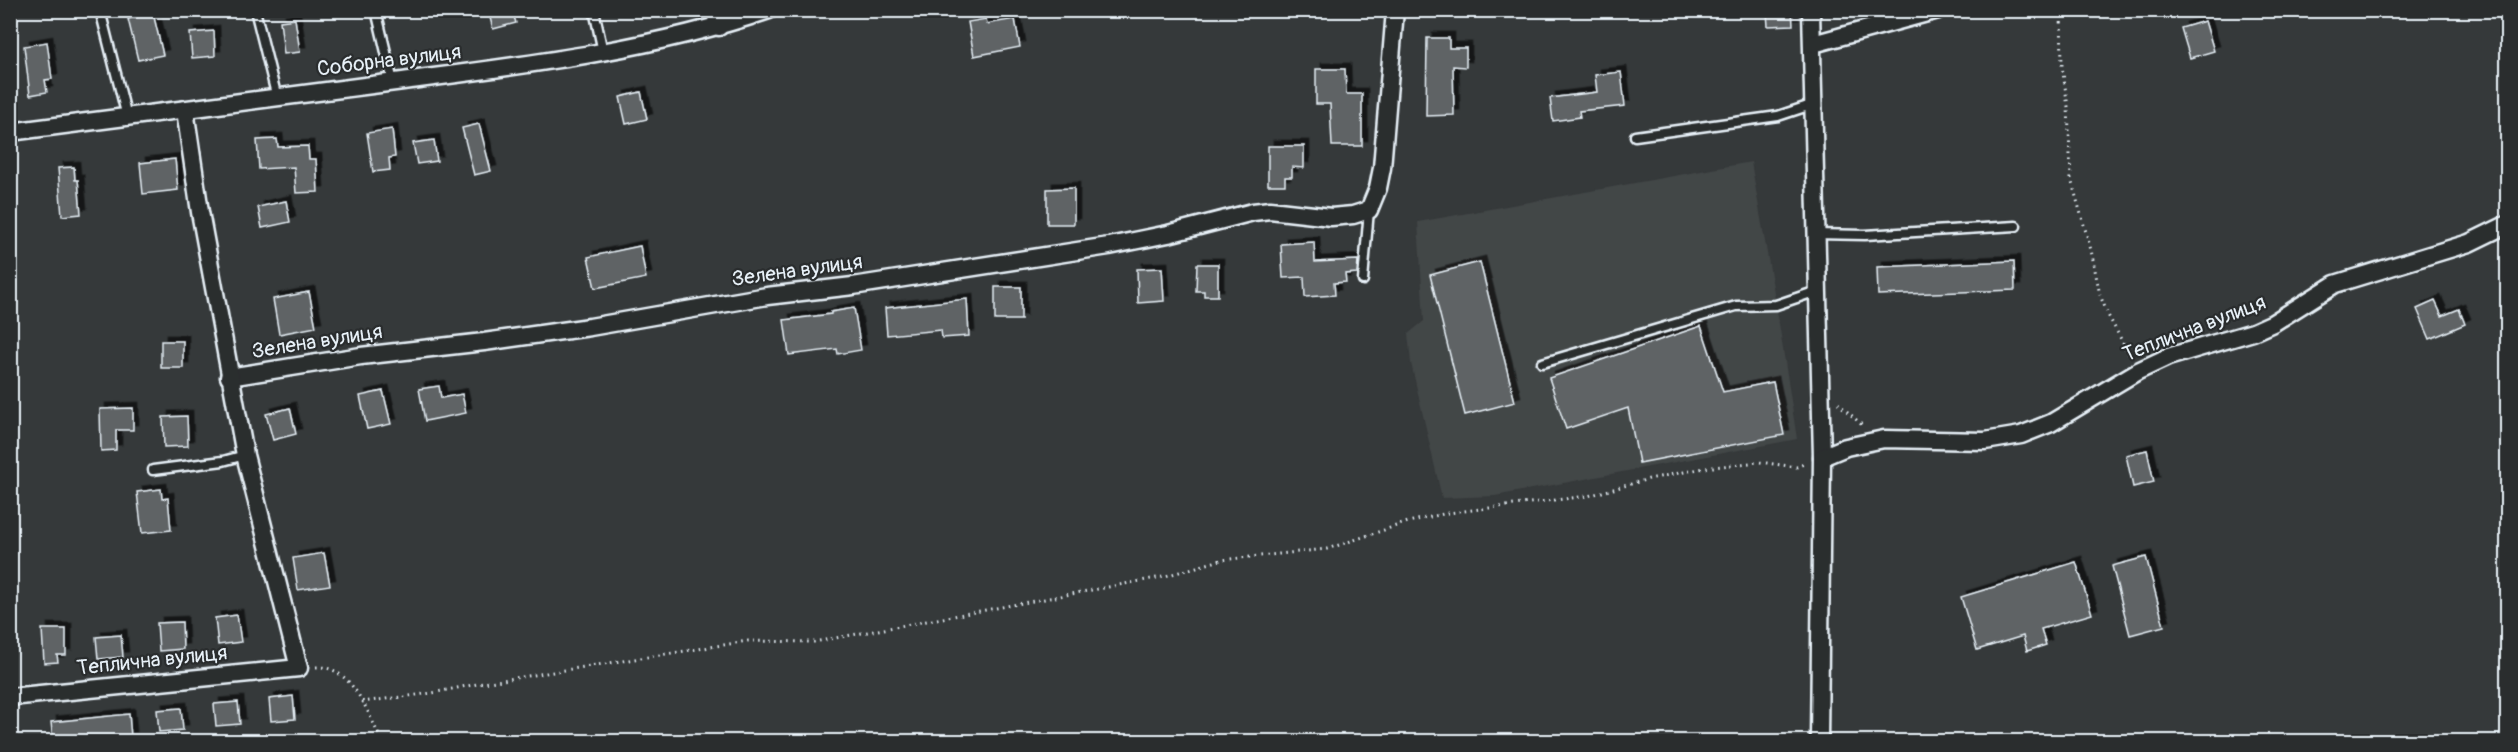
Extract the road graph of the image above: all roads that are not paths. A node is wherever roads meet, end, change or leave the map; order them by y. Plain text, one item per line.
1 (100, 10) edge
2 (255, 10) edge
3 (376, 10) edge
4 (594, 10) edge
5 (714, 10) edge
6 (769, 10) edge
7 (1395, 10) edge
8 (1811, 10) edge
9 (1938, 10) edge
10 (719, 27) junction
11 (1813, 44) junction
12 (603, 52) junction
13 (393, 82) junction
14 (277, 98) junction
15 (1814, 104) junction
16 (185, 110) junction
17 (127, 117) junction
18 (10, 132) edge
19 (1635, 136) dead end
20 (1369, 210) junction
21 (2508, 224) edge
22 (2016, 226) dead end
23 (1815, 234) junction
24 (1364, 280) dead end
25 (1817, 291) junction
26 (1542, 363) dead end
27 (230, 377) junction
28 (245, 455) junction
29 (1822, 457) junction
30 (153, 470) dead end
31 (10, 697) edge
32 (1819, 741) edge

1 - 17 lane
2 - 14 lane
3 - 13 lane
4 - 12 lane
5 - 10 street
6 - 10 street, Соборна вулиця
7 - 20 street
8 - 11 street
9 - 11 street
10 - 12 street, Соборна вулиця
11 - 15 street
12 - 13 street, Соборна вулиця
13 - 14 street, Соборна вулиця
14 - 16 street, Соборна вулиця
15 - 19 lane
15 - 23 street
16 - 17 street, Соборна вулиця
16 - 27 street
17 - 18 street, Соборна вулиця
20 - 24 lane
20 - 27 street, Зелена вулиця
21 - 29 street, Теплична вулиця
22 - 23 lane
23 - 25 street
25 - 26 lane
25 - 29 street
27 - 28 street
28 - 30 lane
28 - 31 street, Теплична вулиця
29 - 32 street

